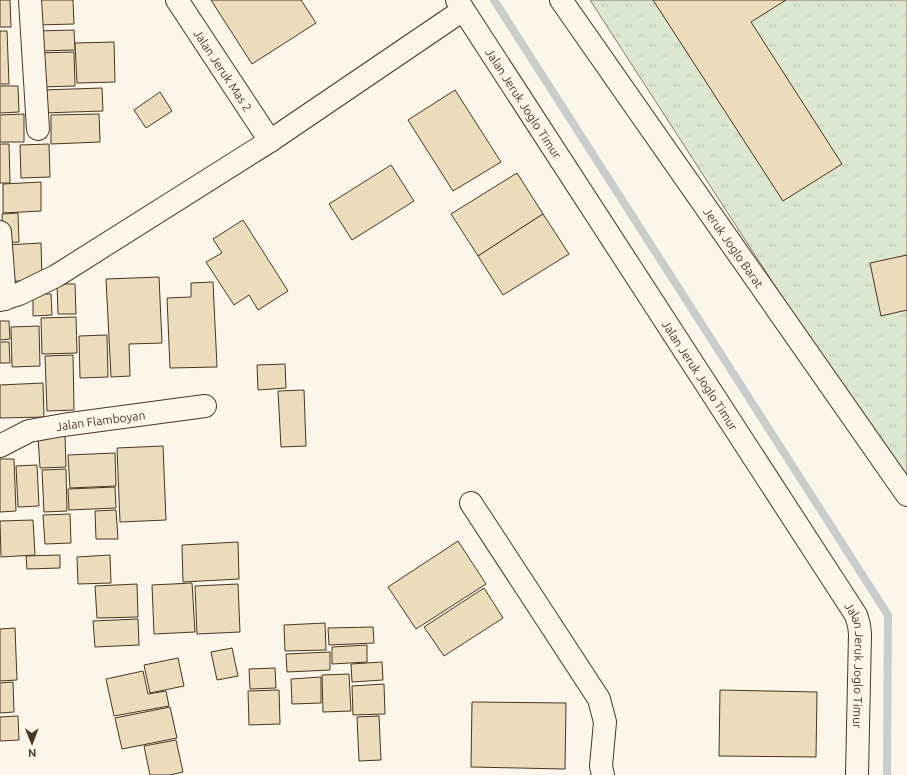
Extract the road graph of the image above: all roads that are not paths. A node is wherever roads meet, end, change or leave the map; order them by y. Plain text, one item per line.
1 (30, 0) edge
2 (177, 0) edge
3 (561, 0) edge
4 (460, 5) edge
5 (38, 129) dead end
6 (270, 141) junction
7 (0, 232) edge
8 (2, 300) edge
9 (204, 406) dead end
10 (0, 446) edge
11 (907, 495) edge
12 (471, 503) dead end
13 (603, 775) edge
14 (857, 775) edge

1 - 5 street
2 - 6 street, Jalan Jeruk Mas 2
3 - 11 street, Jeruk Joglo Barat
4 - 6 street
4 - 14 street, Jalan Jeruk Joglo Timur
6 - 8 street
7 - 8 street
9 - 10 street, Jalan Flamboyan
12 - 13 street

